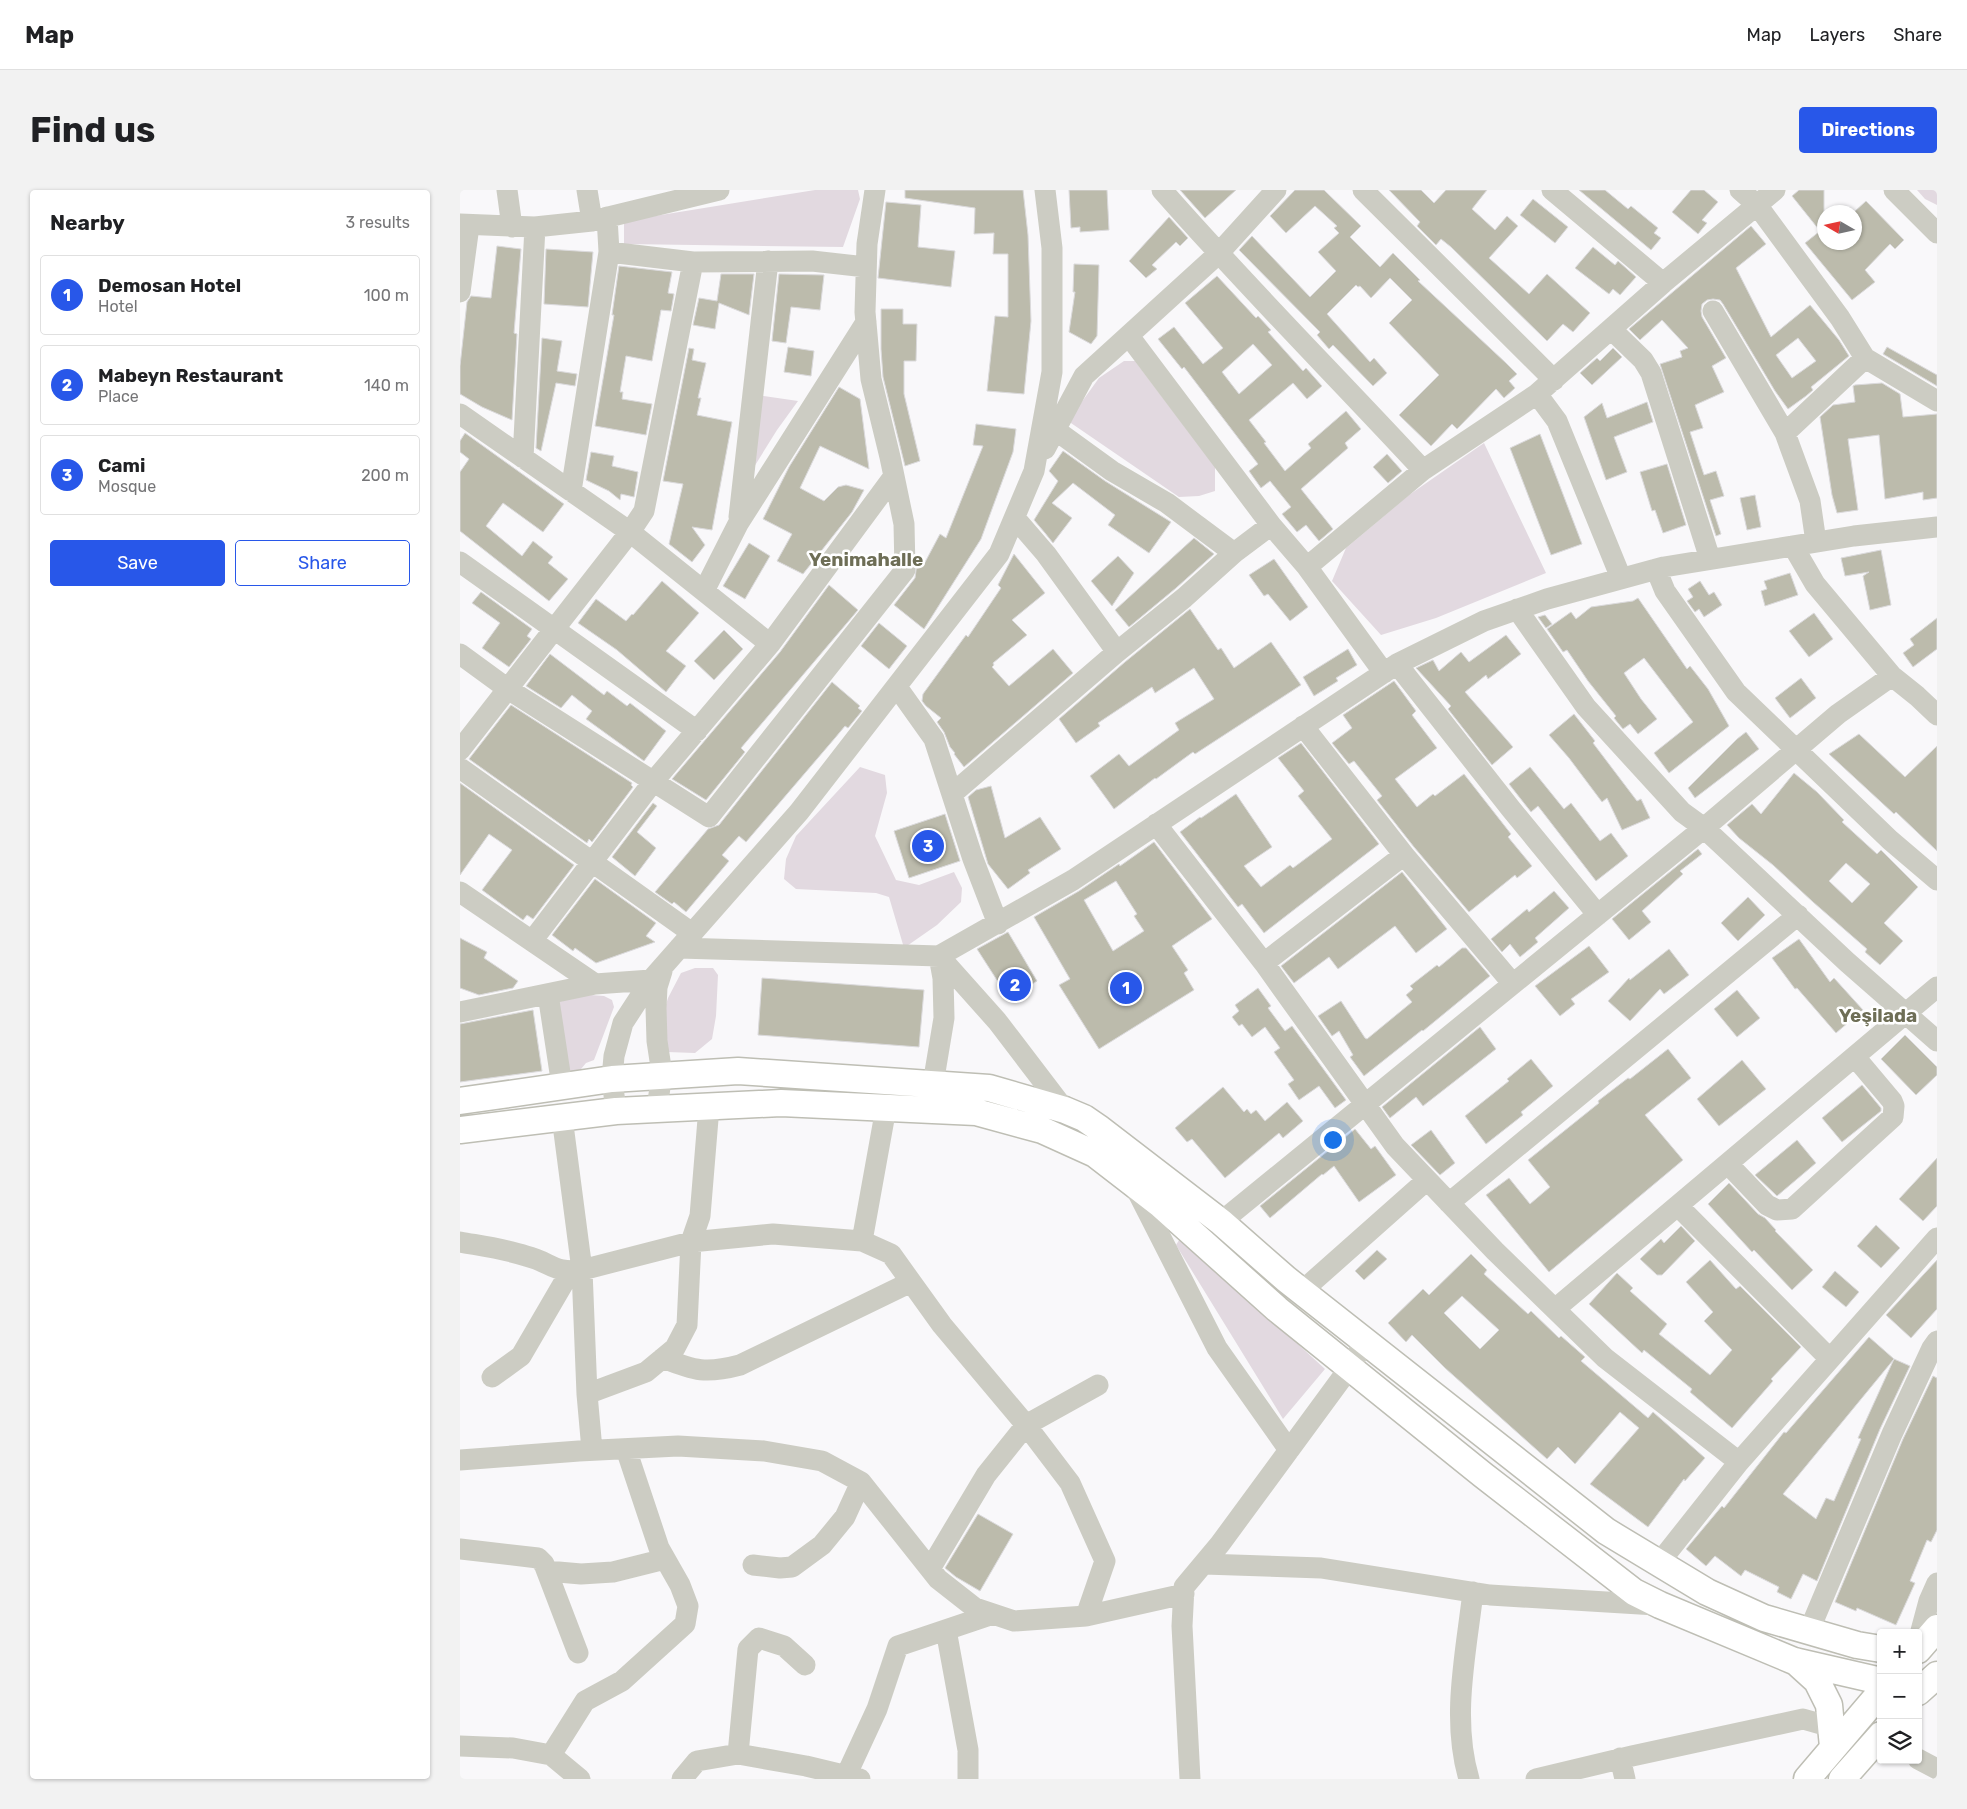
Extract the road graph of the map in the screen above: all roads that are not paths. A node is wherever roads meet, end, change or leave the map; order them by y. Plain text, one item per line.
1 (507, 190) edge
2 (587, 190) edge
3 (719, 190) edge
4 (875, 190) edge
5 (1045, 190) edge
6 (1162, 190) edge
7 (1276, 190) edge
8 (1364, 190) edge
9 (1552, 190) edge
10 (1740, 190) edge
11 (1775, 190) edge
12 (1894, 190) edge
13 (659, 197) edge
14 (1757, 205) junction
15 (600, 219) junction
16 (465, 225) edge
17 (512, 227) junction
18 (535, 227) junction
19 (1937, 231) edge
20 (609, 252) junction
21 (1218, 254) junction
22 (768, 261) junction
23 (693, 262) junction
24 (866, 267) junction
25 (1664, 283) junction
26 (460, 292) edge
27 (1713, 311) dead end
28 (866, 322) junction
29 (1611, 328) junction
30 (1129, 336) junction
31 (1866, 358) junction
32 (1554, 380) junction
33 (1537, 394) junction
34 (1937, 401) edge
35 (460, 414) edge
36 (1054, 429) junction
37 (1785, 433) junction
38 (523, 458) junction
39 (1423, 470) junction
40 (1034, 471) junction
41 (894, 476) junction
42 (571, 491) junction
43 (1015, 518) junction
44 (738, 524) junction
45 (1271, 525) junction
46 (1937, 527) edge
47 (630, 532) junction
48 (1816, 542) junction
49 (1792, 546) junction
50 (1234, 553) junction
51 (1710, 559) junction
52 (460, 562) edge
53 (1307, 566) junction
54 (1656, 569) junction
55 (1621, 578) junction
56 (704, 590) junction
57 (1517, 609) junction
58 (555, 629) junction
59 (770, 644) junction
60 (1117, 652) junction
61 (460, 654) edge
62 (1390, 669) junction
63 (1892, 676) junction
64 (896, 687) junction
65 (508, 689) junction
66 (1927, 694) edge
67 (1937, 714) edge
68 (1302, 726) junction
69 (697, 731) junction
70 (460, 750) edge
71 (1795, 750) junction
72 (460, 768) edge
73 (654, 782) junction
74 (952, 794) junction
75 (1156, 824) junction
76 (1704, 828) junction
77 (1404, 855) junction
78 (593, 861) junction
79 (1937, 880) edge
80 (460, 892) edge
81 (1598, 915) junction
82 (1798, 915) junction
83 (998, 924) junction
84 (686, 940) junction
85 (532, 941) junction
86 (939, 956) junction
87 (1264, 963) junction
88 (657, 973) junction
89 (595, 984) junction
90 (1512, 984) junction
91 (1937, 988) edge
92 (548, 994) junction
93 (462, 1010) edge
94 (1906, 1014) junction
95 (1937, 1041) edge
96 (1855, 1057) junction
97 (662, 1074) junction
98 (612, 1079) junction
99 (933, 1084) junction
100 (562, 1086) junction
101 (460, 1101) edge
102 (1365, 1104) junction
103 (709, 1107) junction
104 (657, 1108) junction
105 (886, 1108) junction
106 (1065, 1110) junction
107 (616, 1111) junction
108 (562, 1118) junction
109 (460, 1130) edge
110 (1728, 1164) junction
111 (1427, 1180) junction
112 (1134, 1184) junction
113 (1449, 1203) junction
114 (1678, 1206) junction
115 (1221, 1222) junction
116 (1937, 1238) edge
117 (862, 1241) junction
118 (460, 1242) edge
119 (691, 1242) junction
120 (576, 1271) junction
121 (911, 1282) junction
122 (1302, 1291) junction
123 (1555, 1309) junction
124 (1365, 1341) junction
125 (1937, 1341) edge
126 (663, 1358) junction
127 (1830, 1360) junction
128 (1350, 1367) junction
129 (492, 1377) dead end
130 (1098, 1385) dead end
131 (587, 1394) junction
132 (1026, 1425) junction
133 (626, 1449) junction
134 (592, 1450) junction
135 (1288, 1450) junction
136 (460, 1460) edge
137 (1739, 1462) junction
138 (861, 1482) junction
139 (460, 1549) edge
140 (665, 1559) junction
141 (1659, 1563) junction
142 (1204, 1564) junction
143 (753, 1565) dead end
144 (930, 1569) junction
145 (547, 1571) junction
146 (1937, 1583) edge
147 (1473, 1592) junction
148 (1184, 1594) junction
149 (1660, 1605) junction
150 (993, 1614) junction
151 (1086, 1616) junction
152 (1937, 1628) edge
153 (1921, 1629) edge
154 (946, 1630) junction
155 (1809, 1631) junction
156 (1922, 1645) edge
157 (1877, 1648) edge
158 (578, 1653) dead end
159 (1922, 1654) edge
160 (1937, 1656) edge
161 (1794, 1661) junction
162 (805, 1665) dead end
163 (1877, 1680) edge
164 (1877, 1696) edge
165 (1825, 1697) junction
166 (1803, 1719) junction
167 (1832, 1737) junction
168 (1877, 1740) edge
169 (460, 1746) edge
170 (738, 1754) junction
171 (551, 1755) junction
172 (1620, 1758) junction
173 (1922, 1761) edge
174 (1937, 1769) edge
175 (853, 1777) edge
176 (580, 1779) edge
177 (682, 1779) edge
178 (968, 1779) edge
179 (1190, 1779) edge
180 (1469, 1779) edge
181 (1536, 1779) edge
182 (1625, 1779) edge
183 (1807, 1779) edge
184 (1842, 1779) edge

1 - 17 street
2 - 15 street
3 - 13 street
4 - 24 street
5 - 40 street
6 - 21 street
7 - 21 street
8 - 32 street
9 - 25 street
10 - 14 street
11 - 14 street
12 - 19 street
13 - 15 street
14 - 25 street
14 - 31 street
15 - 18 street
15 - 20 street
16 - 17 street
16 - 26 street
17 - 18 street
18 - 38 street
20 - 23 street
20 - 42 street
21 - 30 street
21 - 39 street
22 - 23 street
22 - 24 street
22 - 44 street
23 - 47 street
24 - 28 street
25 - 29 street
27 - 37 street
28 - 41 street
28 - 44 street
29 - 32 street
29 - 51 street
30 - 36 street
30 - 45 street
31 - 34 street
31 - 37 street
32 - 33 street
33 - 39 street
33 - 55 street
35 - 38 street
36 - 40 street
36 - 50 street
37 - 48 street
38 - 42 street
39 - 53 street
40 - 43 street
41 - 59 street
41 - 73 street
42 - 47 street
43 - 60 street
43 - 64 street
44 - 56 street
45 - 50 street
45 - 53 street
46 - 48 street
47 - 56 street
47 - 58 street
48 - 49 street
49 - 51 street
49 - 63 street
50 - 60 street
51 - 54 street
52 - 58 street
53 - 62 street
54 - 55 street
54 - 71 street
55 - 57 street
56 - 59 street
57 - 62 street
57 - 76 street
58 - 65 street
58 - 69 street
59 - 69 street
60 - 74 street
61 - 65 street
62 - 68 street
62 - 81 street
63 - 66 street
63 - 71 street
64 - 74 street
64 - 84 street
65 - 70 street
65 - 73 street
66 - 67 street
68 - 75 street
68 - 77 street
69 - 73 street
71 - 76 street
71 - 79 street
72 - 78 street
73 - 78 street
74 - 83 street
75 - 83 street
75 - 87 street
76 - 81 street
76 - 82 street
77 - 87 street
77 - 90 street
78 - 84 street
78 - 85 street
80 - 85 street
81 - 90 street
82 - 94 street
82 - 113 street
83 - 86 street
84 - 86 street
84 - 88 street
85 - 89 street
86 - 99 street
86 - 106 street
87 - 102 street
88 - 89 street
88 - 97 street
88 - 98 street
89 - 92 street
90 - 102 street
91 - 94 street
92 - 93 street
92 - 100 street
94 - 95 street
94 - 96 street
96 - 110 street
96 - 110 street
97 - 98 main road
97 - 99 main road
97 - 104 street
98 - 100 main road
98 - 107 street
99 - 106 main road
100 - 101 main road
102 - 111 street
102 - 115 street
103 - 104 main road
103 - 105 main road
103 - 119 street
104 - 107 main road
105 - 112 main road
105 - 117 street
106 - 115 main road
107 - 108 main road
108 - 109 main road
108 - 120 street
110 - 114 street
111 - 113 street
111 - 122 street
112 - 128 main road
112 - 135 street
113 - 123 street
114 - 123 street
114 - 127 street
115 - 122 main road
116 - 127 street
117 - 119 street
117 - 121 street
118 - 120 street
119 - 120 street
119 - 126 street
120 - 129 street
120 - 131 street
121 - 126 street
121 - 132 street
122 - 124 main road
123 - 137 street
124 - 128 street
124 - 141 main road
125 - 155 street
126 - 131 street
127 - 137 street
128 - 135 street
128 - 149 main road
130 - 132 street
131 - 134 street
132 - 144 street
132 - 151 street
133 - 134 street
133 - 138 street
133 - 140 street
134 - 136 street
135 - 142 street
137 - 141 street
138 - 143 street
138 - 144 street
139 - 145 street
140 - 145 street
140 - 171 street
141 - 155 main road
142 - 147 street
142 - 148 street
144 - 150 street
145 - 158 street
146 - 153 street
147 - 149 street
147 - 180 street
148 - 151 street
148 - 179 street
149 - 161 main road
150 - 151 street
150 - 154 street
152 - 156 main road
154 - 175 street
154 - 178 street
155 - 157 main road
159 - 160 main road
161 - 163 main road
161 - 165 main road
162 - 170 street
164 - 167 main road
165 - 166 street
165 - 167 main road
166 - 167 street
166 - 172 street
167 - 183 main road
168 - 184 main road
169 - 171 street
170 - 175 street
170 - 177 street
171 - 176 street
172 - 181 street
172 - 182 street
173 - 174 street

